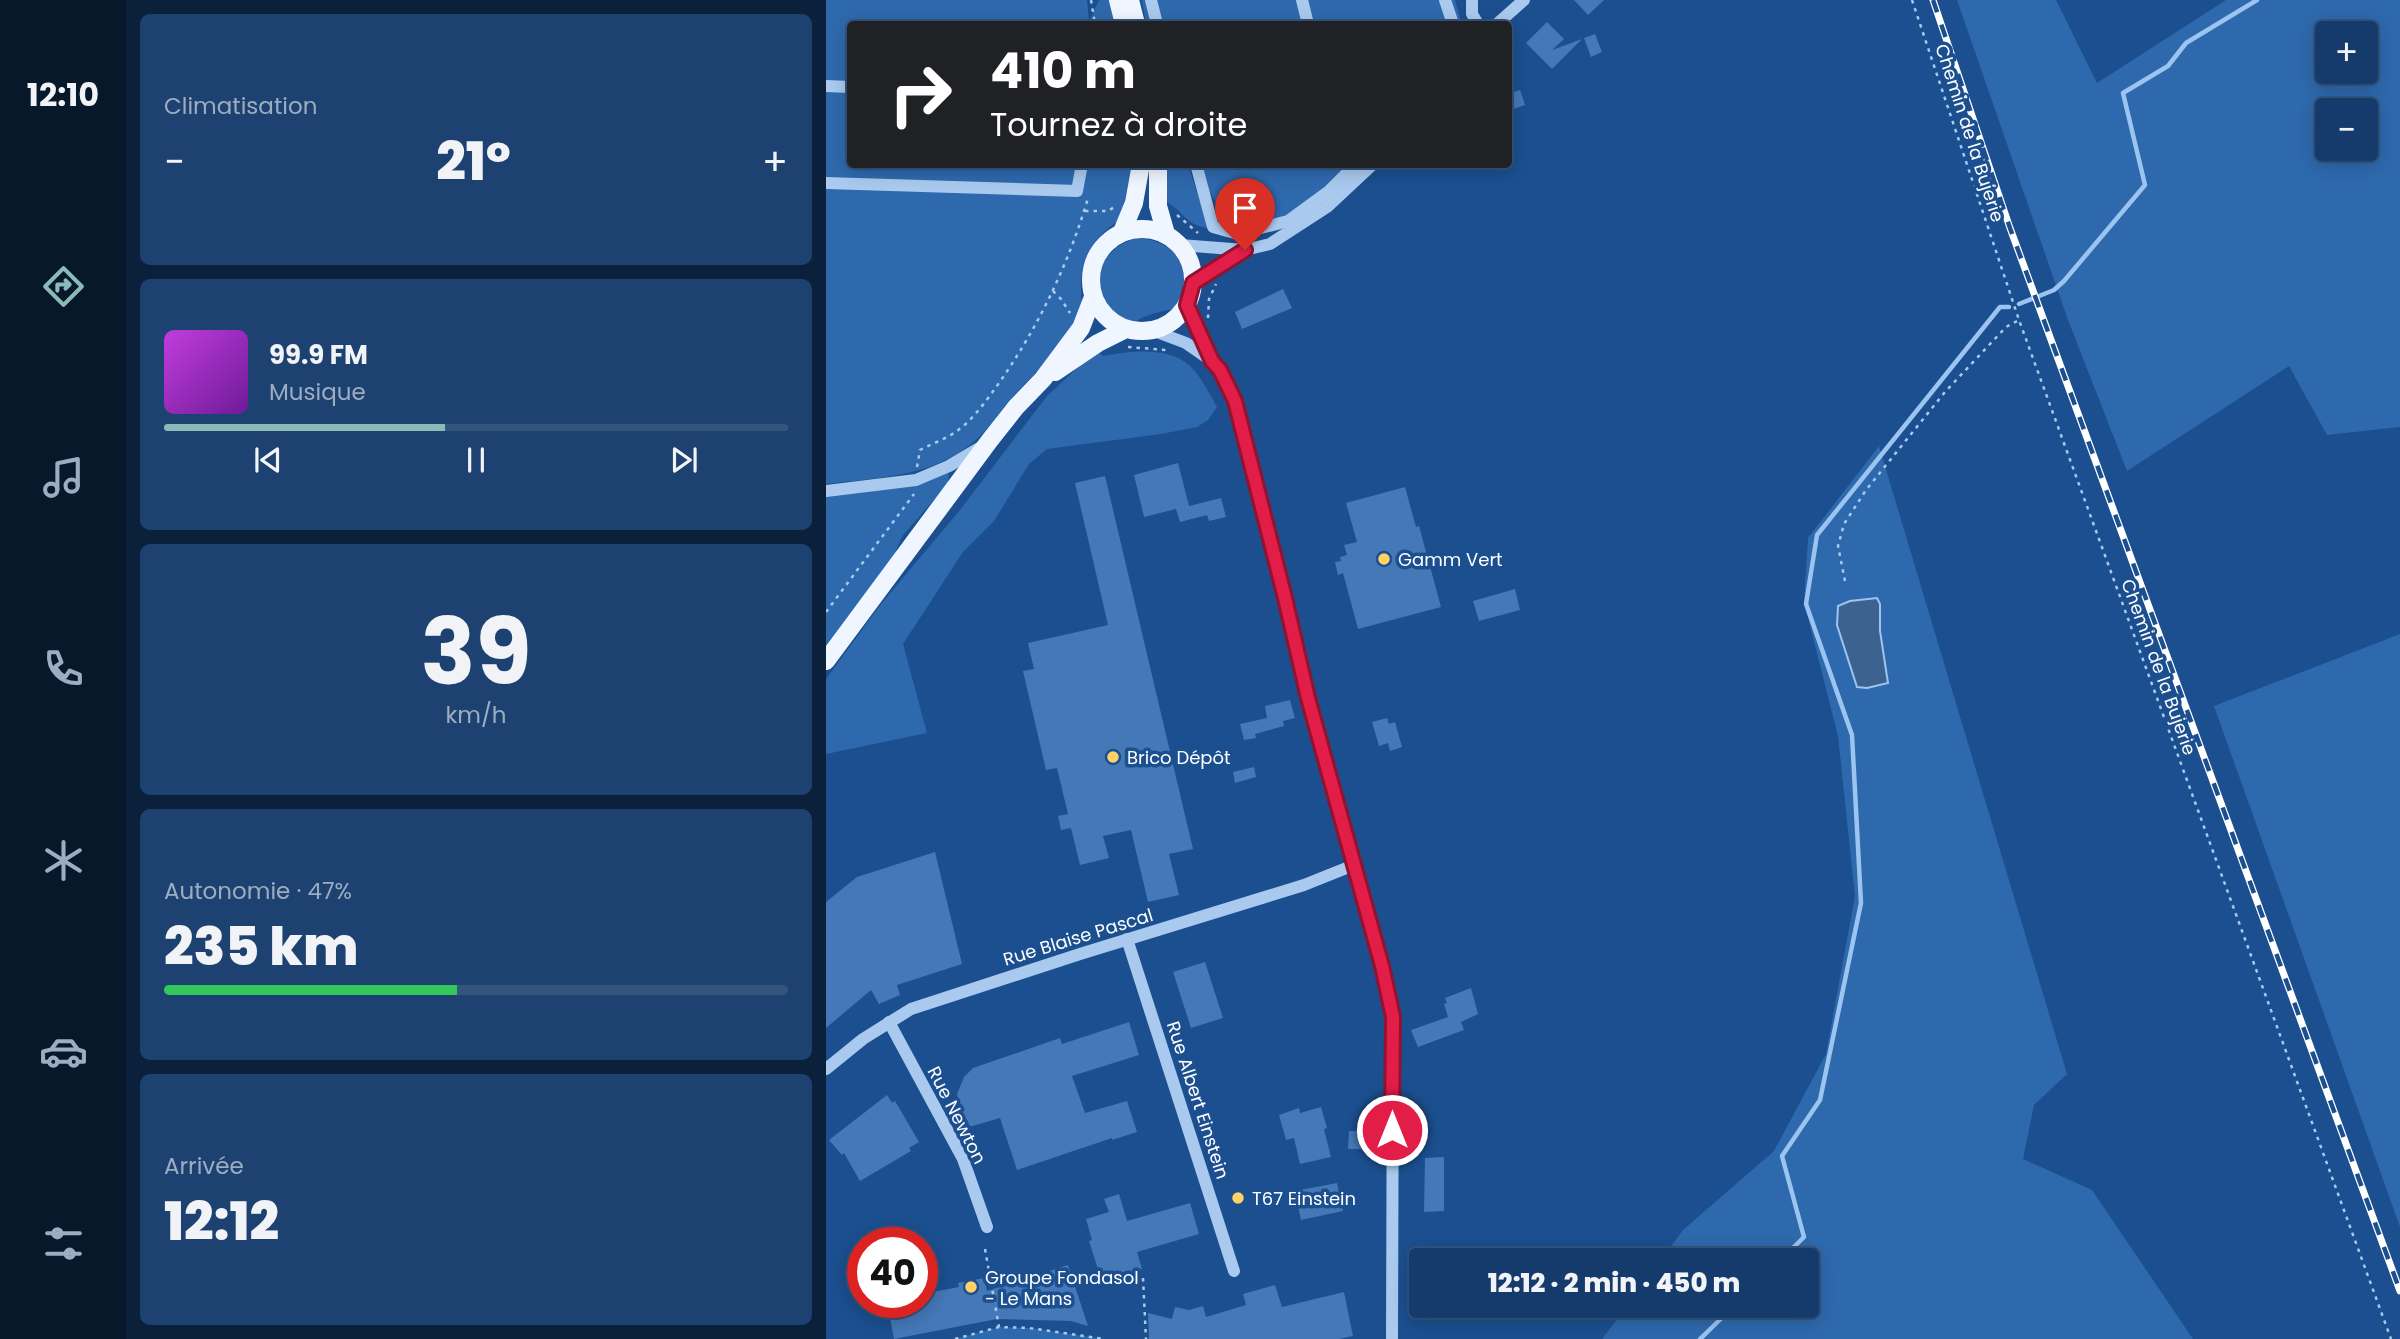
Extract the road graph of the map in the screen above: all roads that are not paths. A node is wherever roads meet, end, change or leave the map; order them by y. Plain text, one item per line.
1 (1118, 0) edge
2 (1130, 0) edge
3 (1151, 0) edge
4 (1302, 0) edge
5 (1445, 0) edge
6 (1472, 0) edge
7 (1524, 0) edge
8 (1123, 21) edge
9 (1135, 21) edge
10 (1156, 21) edge
11 (1307, 21) edge
12 (1452, 21) edge
13 (1476, 21) edge
14 (1500, 21) edge
15 (826, 86) edge
16 (847, 87) edge
17 (1081, 168) edge
18 (1140, 168) edge
19 (1158, 168) edge
20 (1197, 168) edge
21 (1350, 168) edge
22 (1369, 168) edge
23 (826, 183) edge
24 (1122, 232) junction
25 (1166, 234) junction
26 (1180, 245) junction
27 (1245, 250) junction
28 (1193, 283) junction
29 (1093, 297) junction
30 (1187, 305) junction
31 (1154, 331) junction
32 (1124, 338) junction
33 (1212, 361) junction
34 (1043, 379) junction
35 (990, 440) junction
36 (826, 491) edge
37 (826, 661) edge
38 (1354, 865) junction
39 (1127, 939) junction
40 (889, 1022) junction
41 (826, 1069) edge
42 (987, 1227) dead end
43 (1234, 1271) dead end
44 (1392, 1339) edge

1 - 8 main road
2 - 9 main road
3 - 10 street
4 - 11 street
5 - 12 street
6 - 13 street
7 - 14 street
15 - 16 street
17 - 23 street
18 - 24 main road
19 - 25 main road
20 - 21 street
22 - 27 street
24 - 25 main road
24 - 29 main road
25 - 26 main road
26 - 27 street
26 - 28 main road
27 - 28 street
28 - 30 main road
29 - 32 main road
29 - 34 main road
30 - 31 main road
30 - 33 street
31 - 32 main road
31 - 33 street
32 - 34 main road
33 - 38 street
34 - 35 main road
35 - 36 street
35 - 37 main road
38 - 39 street, Rue Blaise Pascal
38 - 44 street
39 - 40 street, Rue Blaise Pascal
39 - 43 street, Rue Albert Einstein
40 - 41 street, Rue Blaise Pascal
40 - 42 street, Rue Newton

